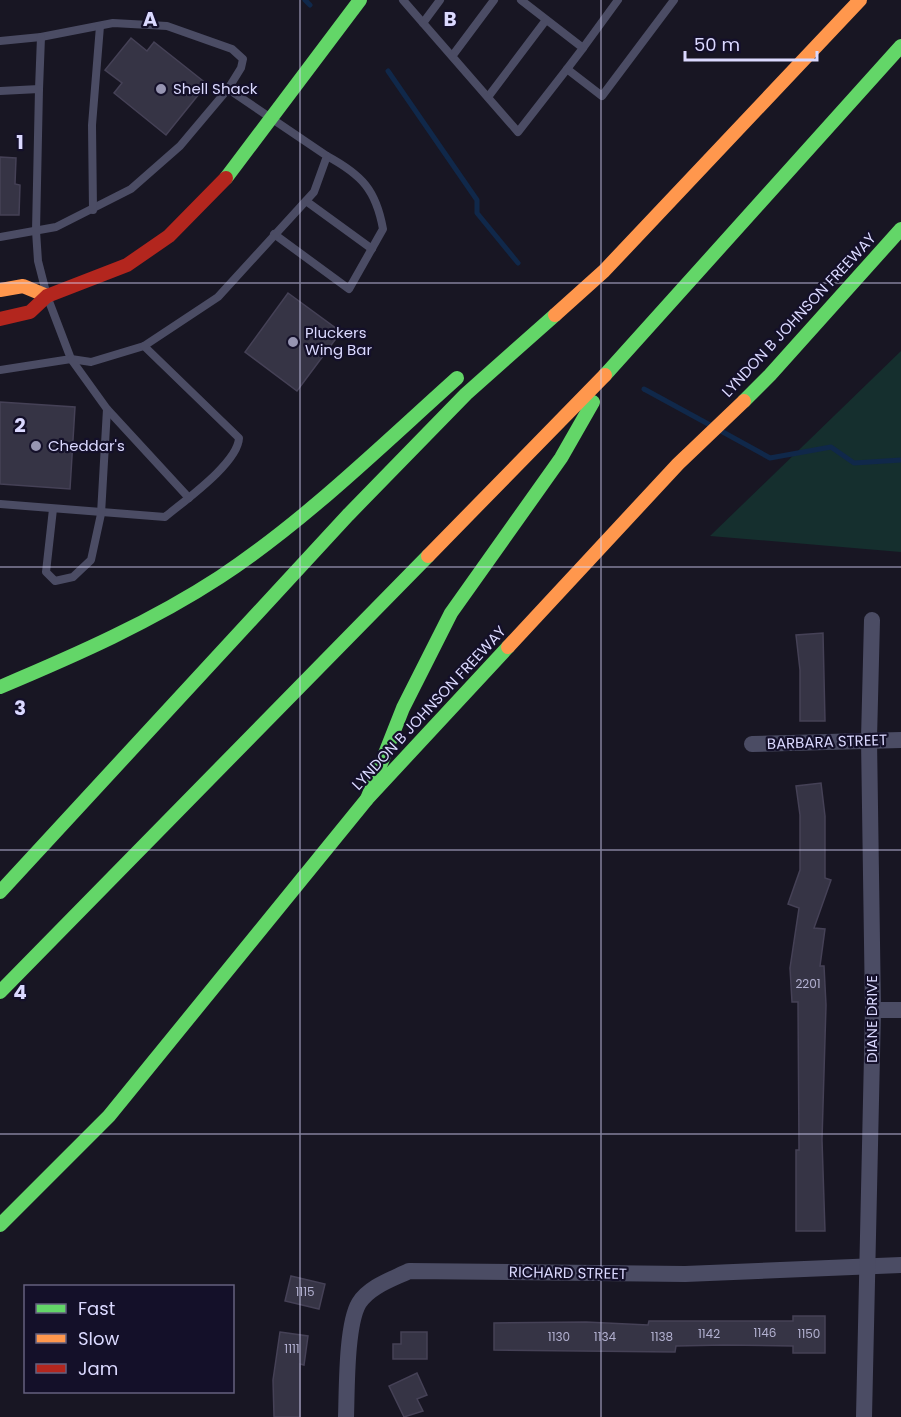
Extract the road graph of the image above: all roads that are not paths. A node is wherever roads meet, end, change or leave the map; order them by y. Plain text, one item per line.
1 (360, 0) edge
2 (403, 0) edge
3 (440, 0) edge
4 (494, 0) edge
5 (521, 0) edge
6 (618, 0) edge
7 (674, 0) edge
8 (844, 0) edge
9 (860, 0) edge
10 (546, 20) junction
11 (423, 23) junction
12 (100, 26) junction
13 (41, 37) junction
14 (0, 40) edge
15 (901, 46) edge
16 (583, 48) junction
17 (453, 55) junction
18 (567, 69) junction
19 (793, 69) junction
20 (39, 88) junction
21 (228, 89) junction
22 (0, 91) edge
23 (488, 97) junction
24 (272, 119) junction
25 (327, 156) junction
26 (306, 201) junction
27 (93, 210) junction
28 (901, 229) edge
29 (36, 231) junction
30 (274, 234) junction
31 (0, 237) edge
32 (372, 249) junction
33 (604, 271) junction
34 (0, 290) edge
35 (47, 296) junction
36 (0, 320) edge
37 (144, 346) junction
38 (486, 358) dead end
39 (71, 359) junction
40 (612, 369) junction
41 (0, 370) edge
42 (467, 371) dead end
43 (107, 409) junction
44 (189, 498) junction
45 (0, 504) edge
46 (53, 509) junction
47 (101, 514) junction
48 (872, 620) dead end
49 (0, 687) edge
50 (869, 739) junction
51 (901, 740) edge
52 (752, 744) dead end
53 (367, 799) junction
54 (0, 892) edge
55 (0, 992) edge
56 (873, 1010) junction
57 (901, 1010) edge
58 (0, 1225) edge
59 (868, 1265) junction
60 (901, 1265) edge
61 (346, 1417) edge
62 (864, 1417) edge

1 - 24 main road
2 - 11 lane
3 - 11 lane
4 - 17 lane
5 - 10 lane
6 - 16 lane
7 - 18 lane
8 - 19 main road
9 - 19 main road
10 - 16 lane
10 - 23 lane
11 - 17 lane
12 - 13 lane
12 - 21 lane
12 - 27 lane
13 - 14 lane
13 - 20 lane
15 - 40 main road
16 - 18 lane
17 - 23 lane
18 - 23 lane
19 - 33 main road
20 - 22 lane
20 - 29 lane
21 - 24 lane
21 - 27 lane
24 - 25 lane
24 - 35 main road
25 - 26 lane
25 - 32 lane
26 - 30 lane
26 - 32 lane
27 - 29 lane
28 - 53 main road, LYNDON B JOHNSON FREEWAY
29 - 31 lane
29 - 35 lane
30 - 32 lane
30 - 37 lane
33 - 38 main road
33 - 54 main road
34 - 35 main road
35 - 36 main road
35 - 39 lane
37 - 39 lane
37 - 44 lane
39 - 41 lane
39 - 43 lane
40 - 53 main road
40 - 55 main road
42 - 49 main road
43 - 44 lane
43 - 47 lane
44 - 47 lane
45 - 46 lane
46 - 47 lane
46 - 47 lane
48 - 50 street, DIANE DRIVE
50 - 51 street, BARBARA STREET
50 - 52 street, BARBARA STREET
50 - 56 street, DIANE DRIVE
53 - 58 main road, LYNDON B JOHNSON FREEWAY
56 - 57 street
56 - 59 street, DIANE DRIVE
59 - 60 street, RICHARD STREET
59 - 61 street, RICHARD STREET
59 - 62 street, DIANE DRIVE

